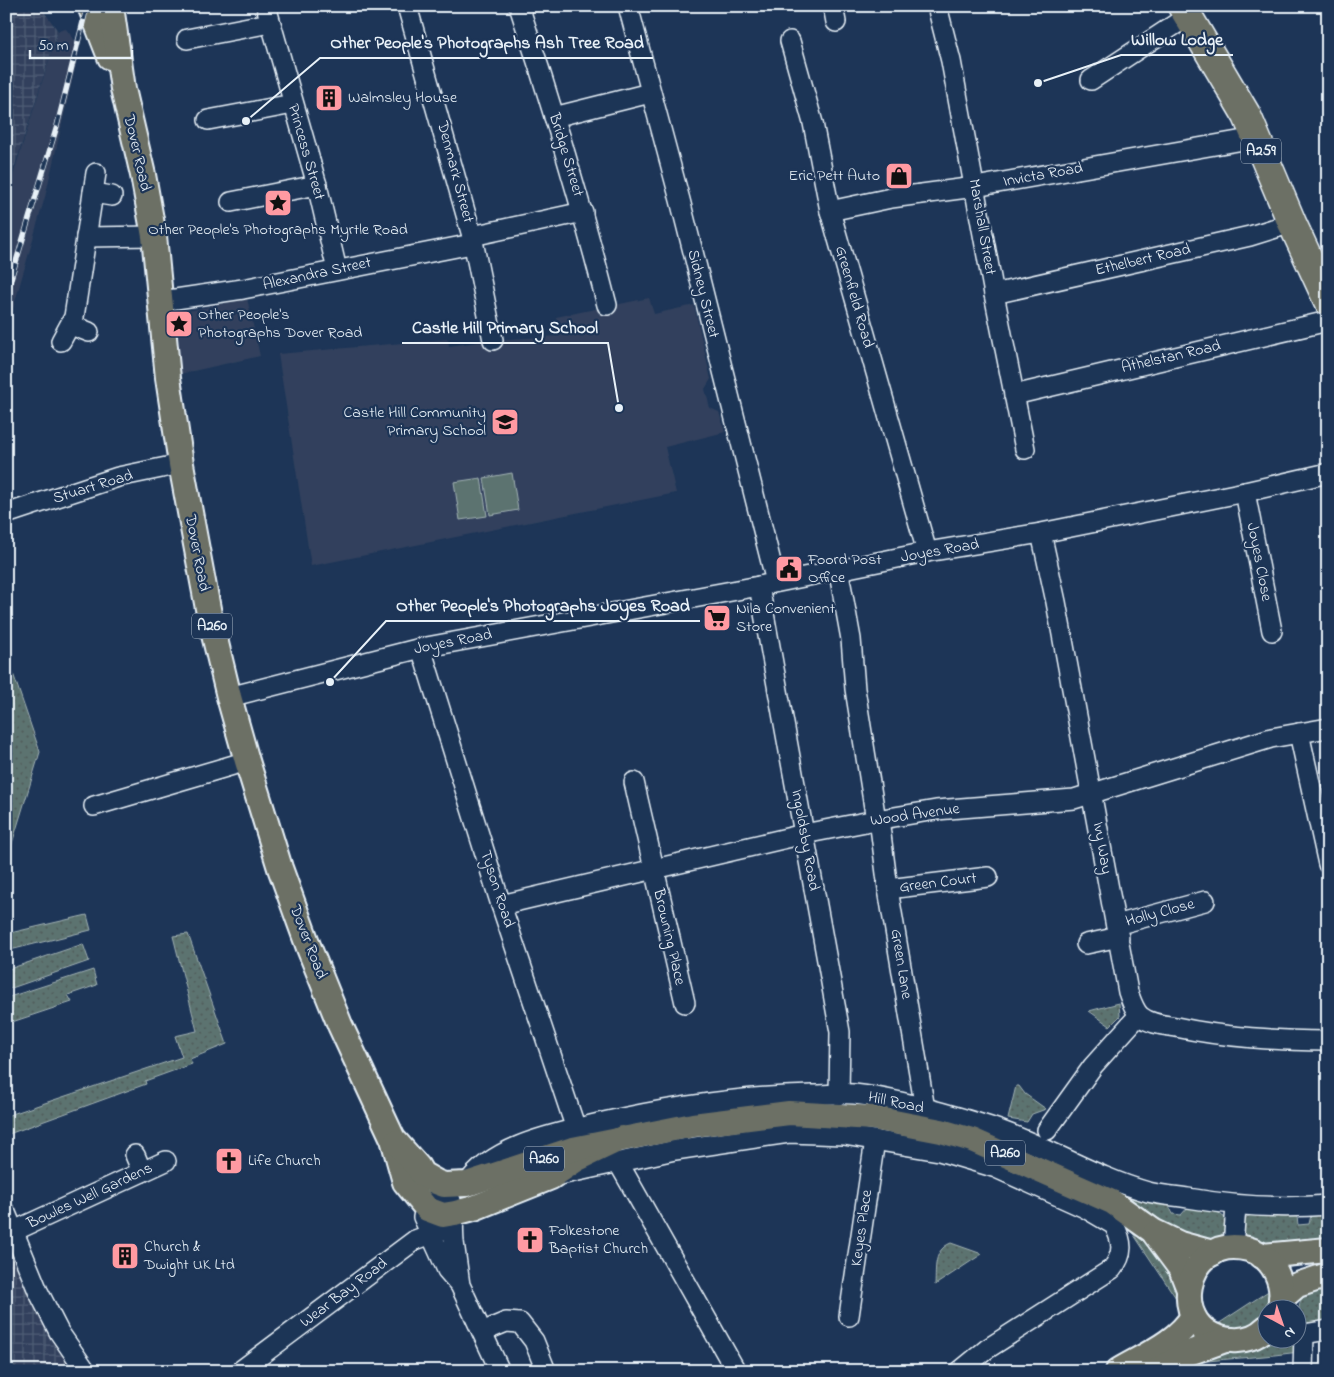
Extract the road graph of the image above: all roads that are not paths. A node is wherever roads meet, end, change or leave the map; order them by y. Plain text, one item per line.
1 (90, 6) edge
2 (111, 6) edge
3 (407, 6) edge
4 (519, 6) edge
5 (628, 6) edge
6 (936, 6) edge
7 (1185, 11) edge
8 (268, 15) edge
9 (188, 39) dead end
10 (790, 41) dead end
11 (1091, 80) dead end
12 (122, 89) junction
13 (650, 93) junction
14 (293, 104) junction
15 (554, 117) junction
16 (208, 120) dead end
17 (1255, 138) junction
18 (96, 173) dead end
19 (317, 185) junction
20 (975, 187) junction
21 (93, 193) junction
22 (112, 196) dead end
23 (231, 202) dead end
24 (830, 211) junction
25 (583, 212) junction
26 (1292, 223) junction
27 (154, 236) junction
28 (86, 237) junction
29 (472, 240) junction
30 (338, 270) junction
31 (994, 294) junction
32 (162, 301) junction
33 (1328, 301) edge
34 (606, 305) dead end
35 (1328, 321) edge
36 (71, 325) junction
37 (89, 332) dead end
38 (492, 340) dead end
39 (61, 341) dead end
40 (1014, 396) junction
41 (1025, 449) dead end
42 (181, 464) junction
43 (1328, 473) edge
44 (1246, 492) junction
45 (6, 514) edge
46 (1041, 534) junction
47 (927, 552) junction
48 (841, 569) junction
49 (768, 584) junction
50 (1272, 631) dead end
51 (421, 648) junction
52 (229, 697) junction
53 (1328, 728) edge
54 (1299, 733) junction
55 (247, 761) junction
56 (634, 782) dead end
57 (1092, 794) junction
58 (94, 806) dead end
59 (878, 820) junction
60 (804, 834) junction
61 (1328, 864) edge
62 (654, 871) junction
63 (988, 877) dead end
64 (888, 889) junction
65 (1205, 901) dead end
66 (501, 905) junction
67 (1117, 931) junction
68 (1086, 944) dead end
69 (685, 1003) dead end
70 (1139, 1015) junction
71 (1328, 1041) edge
72 (925, 1109) junction
73 (842, 1115) junction
74 (576, 1129) junction
75 (1047, 1131) dead end
76 (622, 1138) junction
77 (393, 1139) junction
78 (875, 1140) junction
79 (166, 1161) dead end
80 (618, 1162) junction
81 (551, 1177) junction
82 (455, 1185) junction
83 (1328, 1205) edge
84 (1236, 1206) junction
85 (427, 1209) junction
86 (6, 1213) edge
87 (454, 1221) junction
88 (14, 1231) junction
89 (1152, 1231) junction
90 (429, 1234) junction
91 (1223, 1250) junction
92 (1328, 1250) edge
93 (1262, 1256) junction
94 (1328, 1275) edge
95 (460, 1285) junction
96 (1188, 1287) junction
97 (1280, 1300) edge
98 (1283, 1300) edge
99 (850, 1316) dead end
100 (1193, 1316) junction
101 (1328, 1330) edge
102 (482, 1332) junction
103 (1306, 1332) edge
104 (1256, 1335) edge
105 (1225, 1340) junction
106 (1302, 1350) edge
107 (264, 1364) edge
108 (86, 1371) edge
109 (240, 1371) edge
110 (500, 1371) edge
111 (546, 1371) edge
112 (736, 1371) edge
113 (960, 1371) edge
114 (1118, 1371) edge
115 (1156, 1371) edge
116 (1304, 1371) edge

1 - 12 main road, Dover Road / A260
2 - 12 main road, Dover Road / A260
3 - 29 street, Denmark Street
4 - 15 street, Bridge Street
5 - 13 street, Sidney Street
6 - 20 street, Marshall Street
7 - 11 street
7 - 17 highway, A259
8 - 9 street
8 - 14 street, Princess Street
10 - 24 street, Greenfield Road
12 - 27 main road, Dover Road / A260
13 - 15 street
13 - 49 street, Sidney Street
14 - 16 street
14 - 19 street, Princess Street
15 - 25 street, Bridge Street
17 - 20 street, Invicta Road
17 - 26 highway, A259
18 - 21 street
19 - 23 street
19 - 30 street, Princess Street
20 - 24 street, Invicta Road
20 - 31 street, Marshall Street
21 - 22 street
21 - 28 street
24 - 47 street, Greenfield Road
25 - 29 street, Alexandra Street
25 - 34 street, Bridge Street
26 - 31 street, Ethelbert Road
26 - 33 highway, A259
27 - 28 street
27 - 32 main road, Dover Road / A260
28 - 36 street
29 - 30 street, Alexandra Street
29 - 38 street, Denmark Street
30 - 32 street, Alexandra Street
31 - 40 street, Marshall Street
32 - 42 main road, Dover Road / A260
35 - 40 street, Athelstan Road
36 - 37 street
36 - 39 street
40 - 41 street, Marshall Street
42 - 45 street, Stuart Road
42 - 52 main road, Dover Road / A260
43 - 44 street, Joyes Road
44 - 46 street, Joyes Road
44 - 50 street, Joyes Close
46 - 47 street, Joyes Road
46 - 57 street, Ivy Way
47 - 48 street, Joyes Road
48 - 49 street, Joyes Road
48 - 59 street, Green Lane
49 - 51 street, Joyes Road
49 - 60 street, Ingoldsby Road
51 - 52 street, Joyes Road
51 - 66 street, Tyson Road
52 - 55 main road, Dover Road / A260
53 - 54 street, Wood Avenue
54 - 57 street, Wood Avenue
54 - 61 street
55 - 58 street
55 - 77 main road, Dover Road / A260
56 - 62 street, Browning Place
57 - 59 street, Wood Avenue
57 - 67 street, Ivy Way
59 - 60 street, Wood Avenue
59 - 64 street, Green Lane
60 - 62 street, Wood Avenue
60 - 73 street, Ingoldsby Road
62 - 66 street, Wood Avenue
62 - 69 street, Browning Place
63 - 64 street, Green Court
64 - 72 street, Green Lane
65 - 67 street, Holly Close
66 - 74 street, Tyson Road
67 - 68 street
67 - 70 street, Ivy Way
70 - 71 street
70 - 75 street
72 - 73 street, Hill Road
72 - 84 street, Hill Road
73 - 74 street, Hill Road
73 - 76 main road, A260
73 - 78 street, Hill Road
73 - 80 street, Hill Road
73 - 89 main road, A260
74 - 82 street, Hill Road
76 - 81 main road, A260
76 - 82 main road, A260
77 - 82 main road, A260
77 - 85 main road, A260
78 - 99 street, Keyes Place
78 - 113 street, Hill Road
79 - 88 street, Bowles Well Gardens
80 - 81 street, Hill Road
80 - 112 street
81 - 87 main road, A260
82 - 85 street
82 - 87 street
83 - 84 street, Hill Road
84 - 91 street
85 - 87 main road, A260
85 - 90 street
86 - 88 street, Bowles Well Gardens
87 - 90 street, Wear Bay Road
87 - 95 street
88 - 108 street, Bowles Well Gardens
89 - 91 main road, A260
89 - 96 main road, A260
90 - 95 street
90 - 107 street, Wear Bay Road
91 - 93 main road
91 - 96 main road
92 - 93 main road
93 - 97 main road
94 - 98 main road
95 - 102 street
96 - 100 main road
100 - 105 main road
100 - 114 main road
101 - 103 street
102 - 110 street
102 - 111 street
104 - 105 main road
105 - 115 main road
106 - 116 street
107 - 109 street, Wear Bay Road

